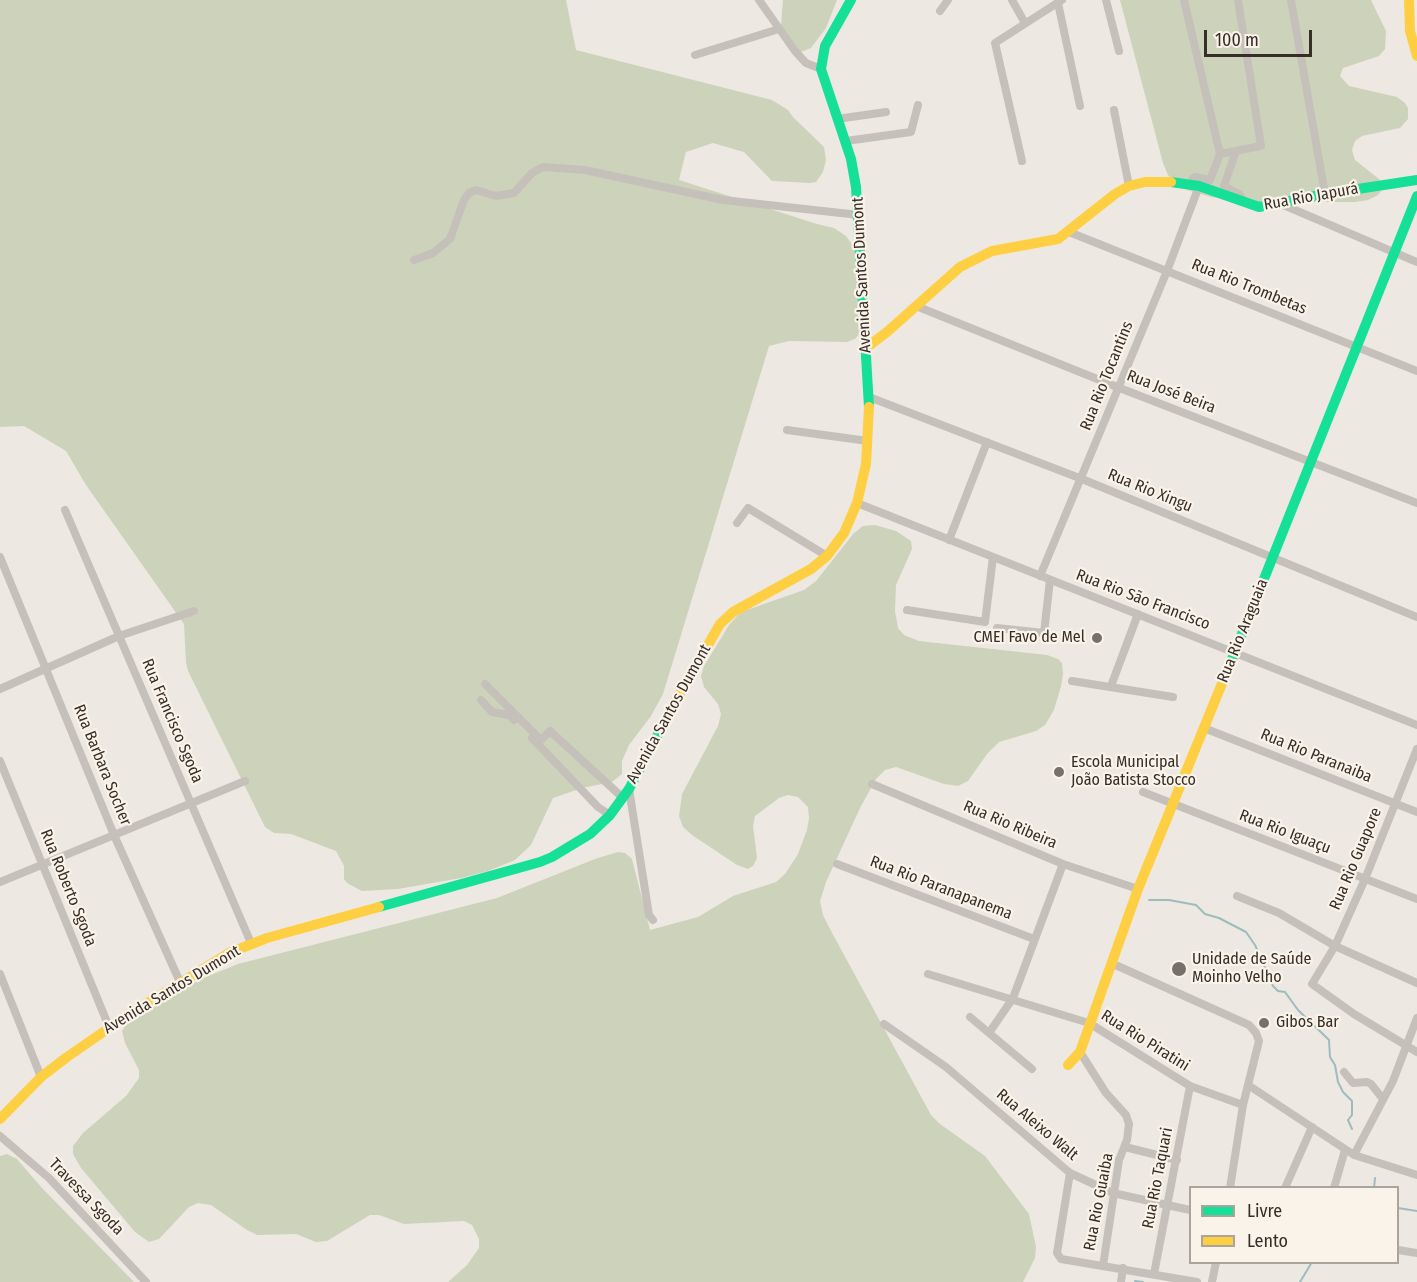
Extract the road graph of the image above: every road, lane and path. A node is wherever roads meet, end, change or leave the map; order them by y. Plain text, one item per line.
1 (759, 0) edge
2 (851, 0) edge
3 (948, 0) edge
4 (1012, 0) edge
5 (1106, 0) edge
6 (1184, 0) edge
7 (1238, 0) edge
8 (1291, 0) edge
9 (1409, 0) edge
10 (1060, 1) edge
11 (940, 11) dead end
12 (1025, 23) junction
13 (779, 29) junction
14 (1119, 51) dead end
15 (695, 55) dead end
16 (1417, 56) edge
17 (821, 69) junction
18 (918, 105) dead end
19 (1080, 106) dead end
20 (1114, 110) dead end
21 (886, 112) dead end
22 (837, 119) junction
23 (846, 141) junction
24 (1236, 151) junction
25 (1220, 154) junction
26 (1022, 161) dead end
27 (1210, 180) junction
28 (1417, 180) edge
29 (1129, 186) junction
30 (1195, 186) junction
31 (1224, 186) junction
32 (1325, 194) junction
33 (1417, 196) edge
34 (1240, 201) junction
35 (1281, 204) junction
36 (859, 215) junction
37 (1069, 232) junction
38 (1396, 253) junction
39 (414, 260) dead end
40 (1417, 262) edge
41 (1167, 271) junction
42 (916, 306) junction
43 (866, 348) junction
44 (1358, 348) junction
45 (1417, 371) edge
46 (1117, 387) junction
47 (869, 397) junction
48 (787, 430) dead end
49 (868, 441) junction
50 (987, 442) junction
51 (1311, 463) junction
52 (1082, 479) junction
53 (857, 503) junction
54 (1417, 503) edge
55 (66, 510) dead end
56 (737, 524) dead end
57 (949, 540) junction
58 (827, 555) junction
59 (0, 557) edge
60 (993, 557) junction
61 (1273, 557) junction
62 (1040, 576) junction
63 (1050, 580) junction
64 (194, 610) dead end
65 (907, 610) dead end
66 (1138, 615) junction
67 (1417, 617) edge
68 (997, 628) dead end
69 (119, 636) junction
70 (1234, 652) junction
71 (46, 668) junction
72 (1072, 681) dead end
73 (485, 684) dead end
74 (1111, 686) junction
75 (0, 689) edge
76 (1173, 697) dead end
77 (481, 700) dead end
78 (1417, 725) edge
79 (1204, 728) junction
80 (1417, 749) edge
81 (0, 761) edge
82 (245, 781) dead end
83 (872, 784) dead end
84 (1143, 792) dead end
85 (625, 793) junction
86 (191, 802) junction
87 (1395, 803) junction
88 (1173, 804) junction
89 (1417, 812) edge
90 (610, 815) junction
91 (114, 835) junction
92 (837, 864) dead end
93 (1063, 864) junction
94 (43, 866) junction
95 (1365, 879) junction
96 (0, 882) edge
97 (1138, 890) junction
98 (1238, 896) dead end
99 (1417, 900) edge
100 (653, 920) dead end
101 (1034, 939) junction
102 (251, 944) junction
103 (1335, 946) junction
104 (1111, 963) junction
105 (0, 974) edge
106 (928, 974) dead end
107 (180, 982) junction
108 (1417, 983) edge
109 (1013, 999) junction
110 (970, 1017) dead end
111 (1417, 1018) edge
112 (1089, 1023) junction
113 (884, 1024) dead end
114 (109, 1027) junction
115 (989, 1033) junction
116 (1407, 1047) junction
117 (1080, 1052) junction
118 (1417, 1052) edge
119 (1068, 1065) dead end
120 (1032, 1069) dead end
121 (1344, 1072) dead end
122 (41, 1077) junction
123 (1248, 1085) junction
124 (1190, 1086) junction
125 (1383, 1099) junction
126 (1243, 1105) junction
127 (0, 1119) edge
128 (1312, 1126) junction
129 (0, 1136) edge
130 (1125, 1147) junction
131 (1345, 1150) junction
132 (1354, 1155) junction
133 (1177, 1160) junction
134 (1070, 1173) junction
135 (1417, 1175) edge
136 (1230, 1186) edge
137 (1286, 1186) edge
138 (1335, 1186) edge
139 (1113, 1192) junction
140 (1168, 1206) junction
141 (1189, 1210) edge
142 (1399, 1250) edge
143 (1417, 1253) edge
144 (1216, 1264) edge
145 (1103, 1266) junction
146 (1123, 1268) junction
147 (1154, 1274) junction
148 (146, 1282) edge
149 (1121, 1282) edge
150 (1197, 1282) edge
151 (1212, 1282) edge

1 - 13 street
2 - 17 street
3 - 11 street
4 - 12 street
5 - 14 street
6 - 25 street
7 - 24 street
8 - 32 street
9 - 16 street
10 - 12 street
10 - 19 street
12 - 26 street
13 - 15 street
13 - 17 street
17 - 22 street, Avenida Santos Dumont
18 - 23 street
20 - 29 street
21 - 22 street
22 - 23 street, Avenida Santos Dumont
23 - 36 street, Avenida Santos Dumont
24 - 25 street
24 - 31 street
25 - 27 street
27 - 30 street
27 - 31 street
28 - 32 street, Rua Rio Japurá
29 - 30 street, Rua Rio Japurá
29 - 37 street, Rua Rio Japurá
30 - 34 street, Rua Rio Japurá
30 - 41 street, Rua Rio Tocantins
31 - 34 street
32 - 35 street, Rua Rio Japurá
33 - 38 street, Rua Rio Araguaia
34 - 35 street, Rua Rio Japurá
35 - 38 street
36 - 39 street
36 - 43 street, Avenida Santos Dumont
37 - 41 street, Rua Rio Trombetas
37 - 42 street, Rua Rio Japurá
38 - 40 street
38 - 44 street, Rua Rio Araguaia
41 - 44 street, Rua Rio Trombetas
41 - 46 street, Rua Rio Tocantins
42 - 43 street, Rua Rio Japurá
42 - 46 street, Rua José Beira
43 - 47 street, Avenida Santos Dumont
44 - 45 street, Rua Rio Trombetas
44 - 51 street, Rua Rio Araguaia
46 - 51 street, Rua José Beira
46 - 52 street, Rua Rio Tocantins
47 - 49 street, Avenida Santos Dumont
47 - 50 street, Rua Rio Xingu
48 - 49 street
49 - 53 street, Avenida Santos Dumont
50 - 52 street, Rua Rio Xingu
50 - 57 street
51 - 54 street, Rua José Beira
51 - 61 street, Rua Rio Araguaia
52 - 61 street, Rua Rio Xingu
52 - 62 street, Rua Rio Tocantins
53 - 57 street, Rua Rio São Francisco
53 - 58 street, Avenida Santos Dumont
55 - 69 street, Rua Francisco Sgoda
56 - 58 street
57 - 60 street, Rua Rio São Francisco
58 - 85 street, Avenida Santos Dumont
59 - 71 street, Rua Barbara Socher
60 - 62 street, Rua Rio São Francisco
60 - 65 street
61 - 67 street, Rua Rio Xingu
61 - 70 street, Rua Rio Araguaia
62 - 63 street, Rua Rio São Francisco
63 - 66 street, Rua Rio São Francisco
63 - 68 street
64 - 69 street
66 - 70 street, Rua Rio São Francisco
66 - 74 street
69 - 71 street
69 - 86 street, Rua Francisco Sgoda
70 - 78 street, Rua Rio São Francisco
70 - 79 street, Rua Rio Araguaia
71 - 75 street
71 - 91 street, Rua Barbara Socher
72 - 74 street
73 - 85 street
74 - 76 street
77 - 90 street
79 - 87 street, Rua Rio Paranaiba
79 - 88 street, Rua Rio Araguaia
80 - 87 street, Rua Rio Guapore
81 - 94 street, Rua Roberto Sgoda
82 - 86 street
83 - 93 street, Rua Rio Ribeira
84 - 88 street, Rua Rio Iguaçu
85 - 90 street, Avenida Santos Dumont
85 - 100 street
86 - 91 street
86 - 102 street, Rua Francisco Sgoda
87 - 89 street, Rua Rio Paranaiba
87 - 95 street, Rua Rio Guapore
88 - 95 street, Rua Rio Iguaçu
88 - 97 street, Rua Rio Araguaia
90 - 102 street, Avenida Santos Dumont
91 - 94 street
91 - 107 street, Rua Barbara Socher
92 - 101 street, Rua Rio Paranapanema
93 - 97 street, Rua Rio Ribeira
93 - 101 street
94 - 96 street
94 - 114 street, Rua Roberto Sgoda
95 - 99 street, Rua Rio Iguaçu
95 - 103 street, Rua Rio Guapore
97 - 104 street, Rua Rio Araguaia
98 - 103 street
101 - 109 street
102 - 107 street, Avenida Santos Dumont
103 - 108 street
103 - 116 street, Rua Rio Guapore
104 - 112 street, Rua Rio Araguaia
104 - 123 street
105 - 122 street
106 - 109 street, Rua Rio Piratini
107 - 114 street, Avenida Santos Dumont
109 - 112 street, Rua Rio Piratini
109 - 115 street
110 - 115 street
111 - 116 street
112 - 117 street, Rua Rio Araguaia
112 - 124 street, Rua Rio Piratini
113 - 134 street, Rua Aleixo Walt
114 - 122 street, Avenida Santos Dumont
115 - 120 street
116 - 118 street
116 - 125 street
117 - 119 street, Rua Rio Araguaia
117 - 130 street, Rua Rio Guaiba
121 - 125 street
122 - 127 street, Avenida Santos Dumont
123 - 126 street
123 - 128 street
124 - 126 street, Rua Rio Piratini
124 - 133 street, Rua Rio Taquari
125 - 132 street
126 - 136 street
128 - 131 street
128 - 137 street
129 - 148 street, Travessa Sgoda
130 - 133 street
130 - 139 street, Rua Rio Guaiba
131 - 132 street
131 - 138 street
132 - 135 street
133 - 140 street, Rua Rio Taquari
134 - 139 street, Rua Aleixo Walt
134 - 145 street
139 - 140 street, Rua Aleixo Walt
139 - 145 street, Rua Rio Guaiba
140 - 141 street, Rua Aleixo Walt
140 - 147 street, Rua Rio Taquari
142 - 143 street
144 - 151 street
145 - 146 street
146 - 147 street
146 - 149 street
147 - 150 street

